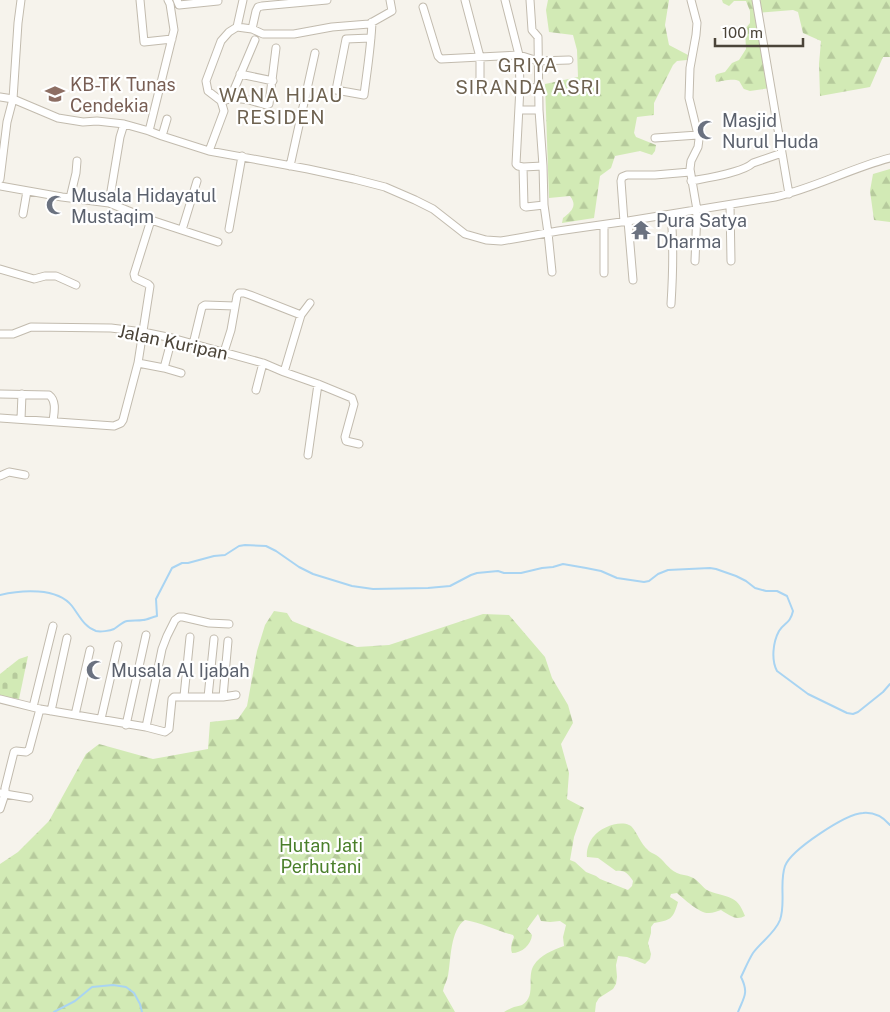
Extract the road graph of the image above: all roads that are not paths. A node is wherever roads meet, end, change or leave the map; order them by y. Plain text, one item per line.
1 (21, 0) edge
2 (140, 0) edge
3 (168, 0) edge
4 (177, 0) edge
5 (243, 0) edge
6 (327, 0) edge
7 (390, 0) edge
8 (465, 0) edge
9 (505, 0) edge
10 (530, 0) edge
11 (691, 0) edge
12 (756, 0) edge
13 (218, 1) dead end
14 (423, 7) dead end
15 (371, 23) junction
16 (237, 27) junction
17 (252, 29) junction
18 (371, 38) junction
19 (172, 39) junction
20 (254, 40) dead end
21 (276, 48) dead end
22 (315, 53) dead end
23 (519, 55) junction
24 (480, 56) junction
25 (538, 60) junction
26 (569, 60) dead end
27 (240, 74) junction
28 (273, 81) junction
29 (480, 83) dead end
30 (520, 87) junction
31 (539, 88) junction
32 (0, 97) edge
33 (13, 99) junction
34 (230, 99) junction
35 (221, 101) junction
36 (519, 110) junction
37 (538, 110) junction
38 (167, 119) dead end
39 (124, 124) junction
40 (149, 131) junction
41 (698, 135) junction
42 (162, 136) junction
43 (655, 138) dead end
44 (209, 151) junction
45 (782, 153) junction
46 (242, 156) junction
47 (890, 158) edge
48 (77, 161) dead end
49 (290, 166) junction
50 (543, 166) junction
51 (523, 167) junction
52 (690, 172) junction
53 (0, 179) edge
54 (197, 181) dead end
55 (691, 181) junction
56 (0, 186) edge
57 (27, 191) junction
58 (789, 194) junction
59 (70, 198) junction
60 (109, 203) junction
61 (544, 205) junction
62 (730, 205) junction
63 (697, 210) junction
64 (23, 214) dead end
65 (671, 214) junction
66 (151, 220) junction
67 (626, 222) junction
68 (604, 225) junction
69 (229, 229) dead end
70 (182, 230) junction
71 (548, 233) junction
72 (218, 242) dead end
73 (695, 261) dead end
74 (731, 261) dead end
75 (0, 269) edge
76 (552, 272) dead end
77 (604, 273) dead end
78 (632, 280) dead end
79 (76, 285) dead end
80 (310, 303) dead end
81 (672, 304) dead end
82 (235, 306) junction
83 (301, 315) junction
84 (143, 332) junction
85 (0, 334) edge
86 (172, 338) junction
87 (193, 344) junction
88 (224, 352) junction
89 (138, 363) junction
90 (263, 363) junction
91 (164, 368) junction
92 (284, 372) junction
93 (181, 373) dead end
94 (318, 384) junction
95 (256, 390) dead end
96 (0, 394) edge
97 (22, 394) junction
98 (0, 418) edge
99 (21, 419) junction
100 (53, 421) junction
101 (359, 444) dead end
102 (308, 455) dead end
103 (25, 475) dead end
104 (0, 476) edge
105 (229, 624) dead end
106 (54, 626) dead end
107 (146, 635) dead end
108 (190, 637) dead end
109 (67, 638) dead end
110 (214, 638) dead end
111 (228, 641) dead end
112 (118, 645) dead end
113 (90, 650) dead end
114 (236, 695) dead end
115 (184, 696) junction
116 (208, 697) junction
117 (224, 697) junction
118 (0, 699) edge
119 (36, 708) junction
120 (51, 711) junction
121 (75, 715) junction
122 (101, 719) junction
123 (126, 724) junction
124 (146, 728) junction
125 (2, 794) edge
126 (29, 798) dead end
127 (0, 809) edge

1 - 33 street
2 - 19 street
3 - 19 street
4 - 13 street
5 - 16 street
6 - 17 street
7 - 15 street
8 - 24 street
9 - 23 street
10 - 25 street
11 - 41 street
12 - 45 street
14 - 24 street
15 - 17 street
15 - 18 street
16 - 17 street
16 - 35 street
18 - 18 street
19 - 40 street
20 - 27 street
21 - 28 street
22 - 49 street
23 - 24 street
23 - 25 street
23 - 30 street
24 - 29 street
25 - 26 street
25 - 31 street
27 - 28 street
27 - 34 street
28 - 34 street
30 - 31 street
30 - 36 street
31 - 37 street
32 - 33 street
33 - 39 street
33 - 53 street
34 - 35 street
35 - 44 street
36 - 37 street
36 - 51 street
37 - 50 street
38 - 42 street
39 - 40 street
39 - 60 street
40 - 42 street
41 - 43 street
41 - 52 street
42 - 44 street
44 - 46 street
45 - 55 street
45 - 58 street
46 - 49 street
46 - 69 street
47 - 58 street
48 - 59 street
49 - 71 street
50 - 51 street
50 - 61 street
51 - 61 street
52 - 55 street
52 - 67 street
54 - 70 street
55 - 63 street
56 - 57 street
57 - 59 street
57 - 64 street
58 - 62 street
59 - 60 street
60 - 66 street
61 - 71 street
62 - 63 street
62 - 74 street
63 - 65 street
63 - 73 street
65 - 67 street
65 - 81 street
66 - 70 street
66 - 84 street
67 - 68 street
67 - 78 street
68 - 71 street
68 - 77 street
70 - 72 street
71 - 76 street
75 - 79 street
80 - 83 street
82 - 83 street
82 - 87 street
82 - 88 street
83 - 92 street
84 - 85 street, Jalan Kuripan
84 - 86 street, Jalan Kuripan
84 - 89 street
86 - 87 street, Jalan Kuripan
86 - 91 street
87 - 88 street, Jalan Kuripan
88 - 90 street, Jalan Kuripan
89 - 91 street, Jalan Kuripan
89 - 100 street, Jalan Kuripan
90 - 92 street, Jalan Kuripan
90 - 95 street
91 - 93 street, Jalan Kuripan
92 - 94 street, Jalan Kuripan
94 - 101 street, Jalan Kuripan
94 - 102 street
96 - 97 street
97 - 99 street
97 - 100 street
98 - 99 street, Jalan Kuripan
99 - 100 street, Jalan Kuripan
103 - 104 street
105 - 124 street
106 - 119 street
107 - 123 street
108 - 115 street
109 - 120 street
110 - 116 street
111 - 117 street
112 - 122 street
113 - 121 street
114 - 117 street
115 - 116 street
115 - 124 street
116 - 117 street
118 - 119 street
119 - 120 street
119 - 125 street
120 - 121 street
121 - 122 street
122 - 123 street
123 - 124 street
125 - 126 street
125 - 127 street

